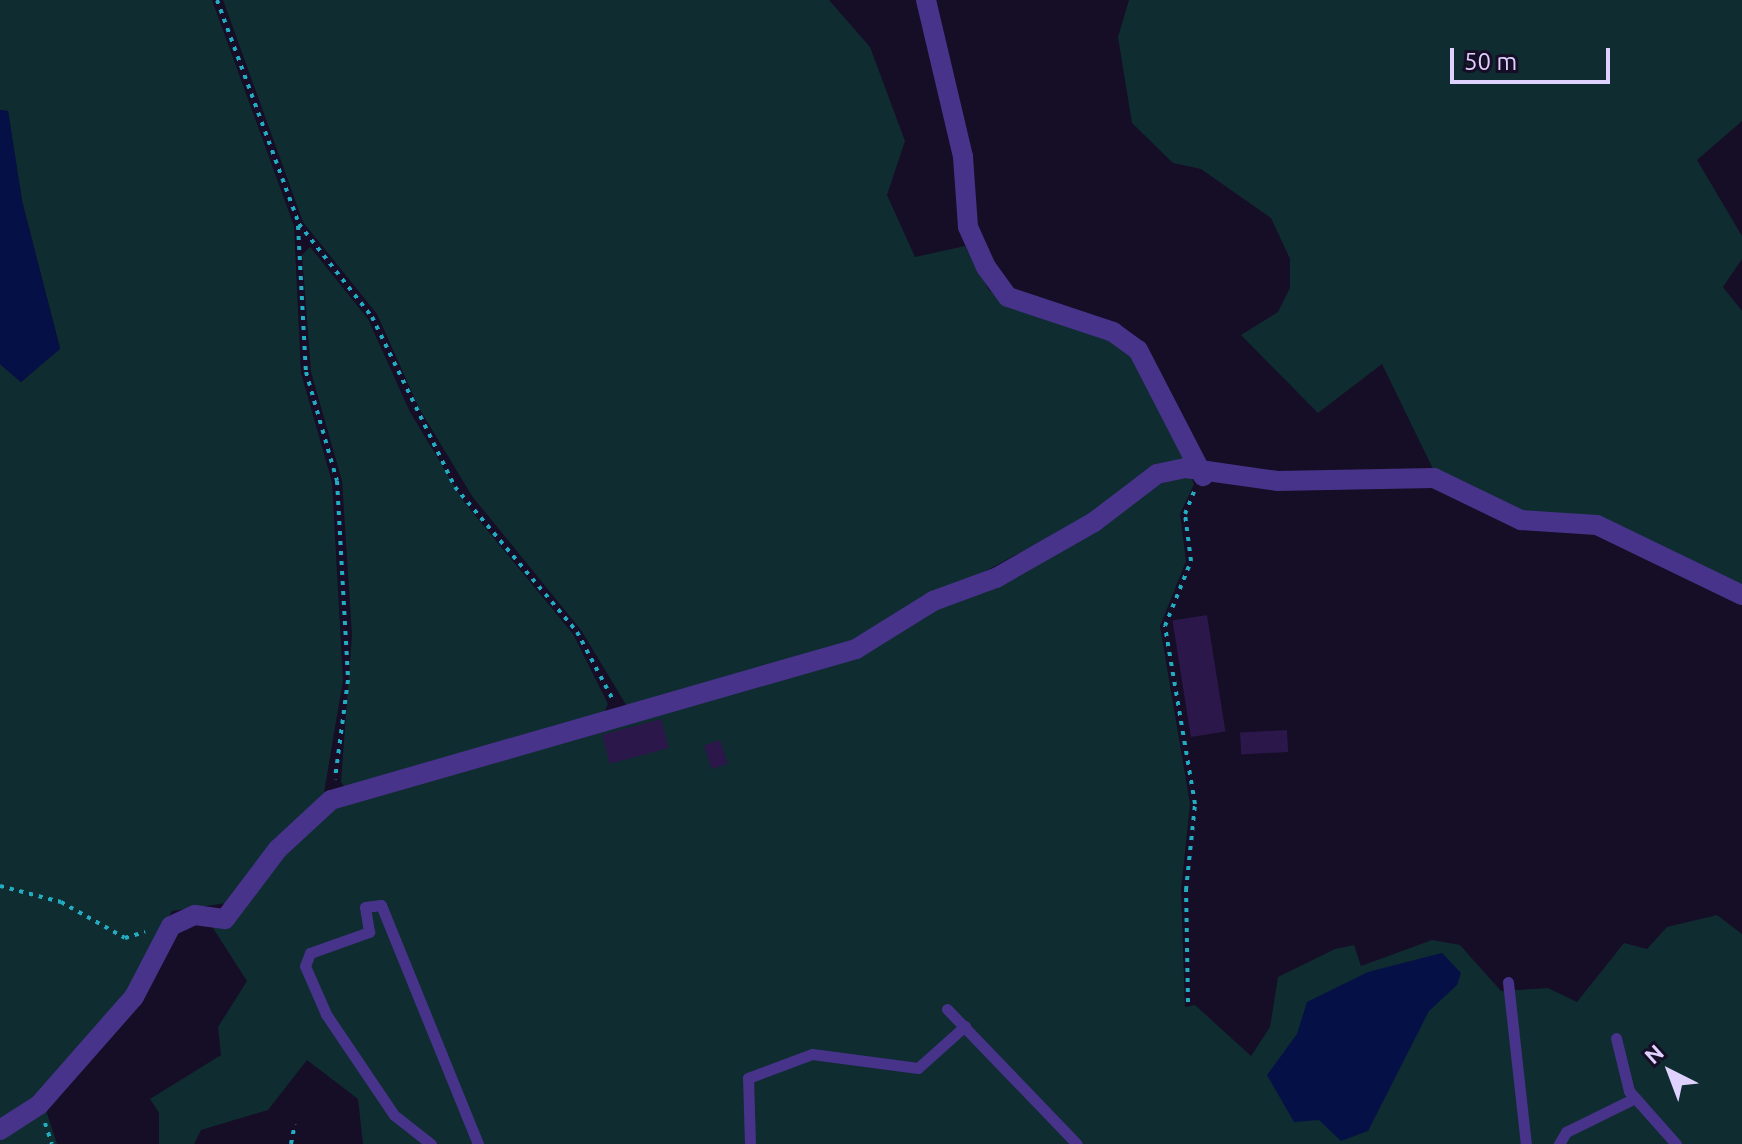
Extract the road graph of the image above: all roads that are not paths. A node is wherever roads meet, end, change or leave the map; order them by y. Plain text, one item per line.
1 (926, 0) edge
2 (1203, 476) junction
3 (1742, 595) edge
4 (1508, 982) dead end
5 (947, 1009) dead end
6 (965, 1026) junction
7 (1616, 1038) dead end
8 (1635, 1098) junction
9 (0, 1130) edge
10 (431, 1144) edge
11 (478, 1144) edge
12 (750, 1144) edge
13 (1077, 1144) edge
14 (1526, 1144) edge
15 (1559, 1144) edge
16 (1676, 1144) edge

1 - 2 street
2 - 3 street
2 - 9 street
4 - 14 lane
5 - 6 lane
6 - 12 lane
6 - 13 lane
7 - 8 lane
8 - 15 lane
8 - 16 lane
10 - 11 lane

